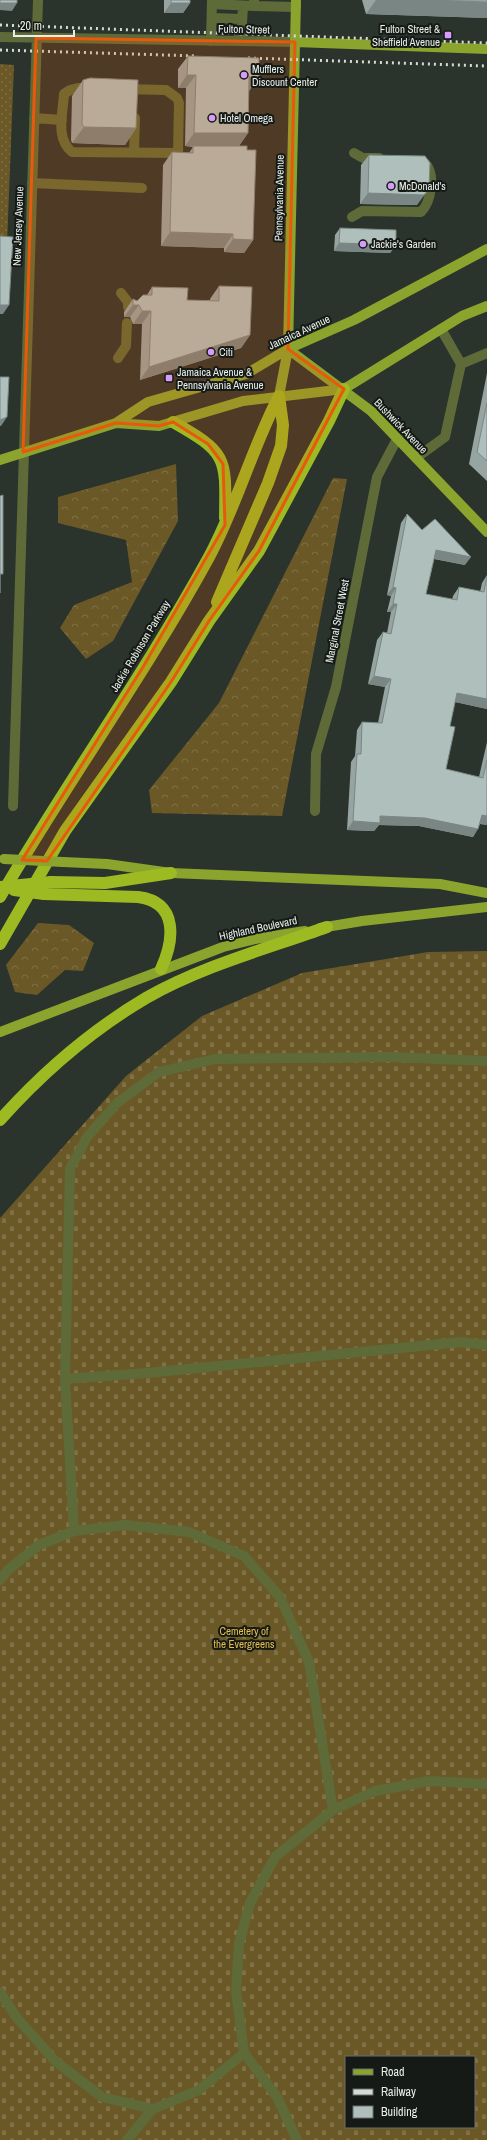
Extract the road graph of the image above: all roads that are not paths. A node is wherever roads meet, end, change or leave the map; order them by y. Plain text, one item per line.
1 (38, 0) edge
2 (212, 2) edge
3 (254, 3) edge
4 (296, 4) edge
5 (243, 6) junction
6 (212, 18) junction
7 (242, 19) junction
8 (0, 37) edge
9 (36, 38) junction
10 (211, 41) junction
11 (241, 41) junction
12 (295, 42) junction
13 (487, 49) edge
14 (134, 102) junction
15 (34, 118) junction
16 (62, 120) junction
17 (134, 152) junction
18 (354, 153) dead end
19 (393, 158) edge
20 (415, 159) edge
21 (32, 182) junction
22 (142, 188) dead end
23 (352, 218) dead end
24 (487, 249) edge
25 (121, 293) dead end
26 (487, 306) edge
27 (128, 307) dead end
28 (127, 323) dead end
29 (441, 330) junction
30 (288, 349) junction
31 (487, 353) edge
32 (118, 358) dead end
33 (461, 364) junction
34 (344, 389) junction
35 (279, 396) junction
36 (173, 422) junction
37 (116, 423) junction
38 (397, 439) junction
39 (23, 452) junction
40 (416, 458) junction
41 (0, 460) edge
42 (225, 525) junction
43 (487, 532) edge
44 (209, 622) junction
45 (12, 806) dead end
46 (315, 811) dead end
47 (0, 859) edge
48 (171, 873) junction
49 (0, 888) edge
50 (487, 893) edge
51 (0, 897) edge
52 (487, 907) edge
53 (327, 927) junction
54 (0, 944) edge
55 (161, 969) junction
56 (5, 1030) edge
57 (487, 1061) edge
58 (0, 1120) edge
59 (487, 1345) edge
60 (65, 1379) junction
61 (74, 1531) junction
62 (0, 1580) edge
63 (487, 1784) edge
64 (333, 1810) junction
65 (0, 1992) edge
66 (244, 2053) junction
67 (153, 2109) junction
68 (128, 2140) edge
69 (297, 2140) edge

1 - 9 street, New Jersey Avenue
2 - 5 street
2 - 6 street
3 - 4 street
3 - 5 street
4 - 12 main road, Pennsylvania Avenue
5 - 7 street
6 - 7 street
6 - 10 street
7 - 11 street
8 - 9 street, Fulton Street
9 - 10 street, Fulton Street
9 - 15 street, New Jersey Avenue
10 - 11 street, Fulton Street
11 - 12 street, Fulton Street
12 - 13 main road, Fulton Street
12 - 30 main road, Pennsylvania Avenue
14 - 16 street
14 - 17 street
14 - 17 street
15 - 16 street
15 - 21 street, New Jersey Avenue
16 - 17 street
18 - 19 street
20 - 23 street
21 - 22 street
21 - 39 street, New Jersey Avenue
24 - 30 main road, Jamaica Avenue
25 - 27 street
26 - 29 main road, Jamaica Avenue
28 - 32 street
29 - 33 street
29 - 34 main road, Jamaica Avenue
30 - 34 main road, Bushwick Avenue
30 - 35 main road, Pennsylvania Avenue
30 - 37 main road, Jamaica Avenue
31 - 33 street
33 - 40 street
34 - 35 main road, Jamaica Avenue
34 - 38 main road, Bushwick Avenue
34 - 44 highway
35 - 36 main road, Jamaica Avenue
35 - 42 highway, Jackie Robinson Parkway
35 - 44 highway
36 - 37 main road, Jamaica Avenue
36 - 42 highway
37 - 39 main road, Jamaica Avenue
38 - 40 main road, Bushwick Avenue
38 - 46 street, Marginal Street West
39 - 41 main road, Jamaica Avenue
39 - 45 street, New Jersey Avenue
40 - 43 main road, Bushwick Avenue
42 - 51 highway, Jackie Robinson Parkway
44 - 54 highway
47 - 48 main road, bridge
48 - 49 highway, bridge
48 - 50 main road
49 - 55 highway, bridge
52 - 53 main road, Highland Boulevard
53 - 55 main road, Highland Boulevard
53 - 58 highway
55 - 56 main road, Highland Boulevard
57 - 60 street
59 - 60 street
60 - 61 street
61 - 62 street
61 - 64 street
63 - 64 street
64 - 66 street
65 - 67 street
66 - 67 street
66 - 69 street
67 - 68 street

